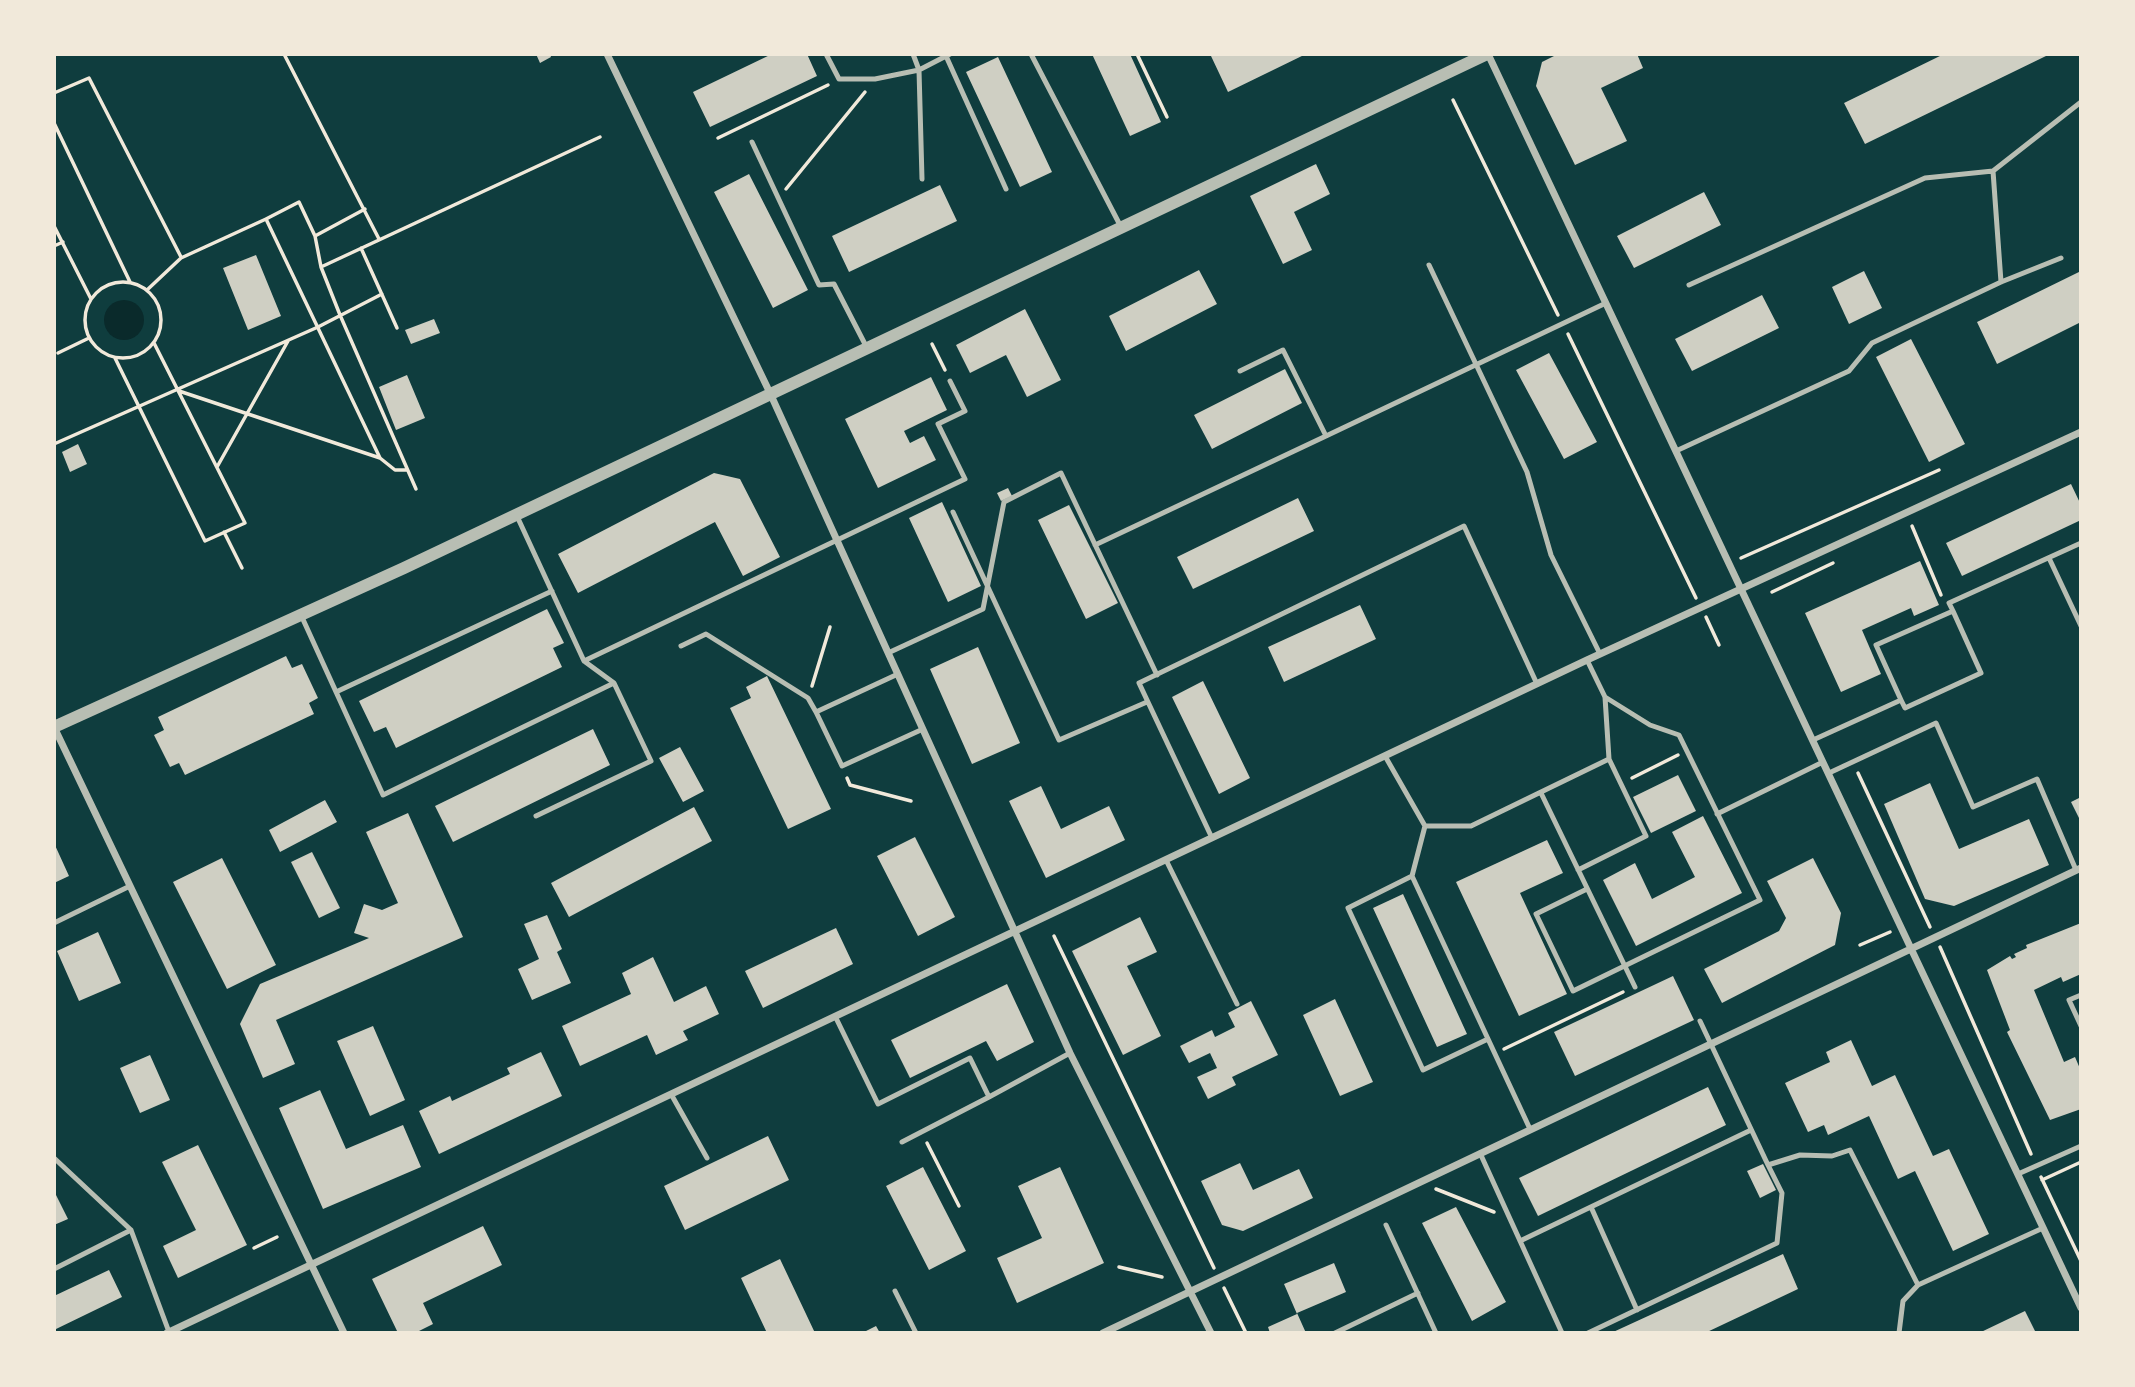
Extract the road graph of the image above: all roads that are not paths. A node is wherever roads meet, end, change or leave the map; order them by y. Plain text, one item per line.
1 (607, 54) edge
2 (826, 54) edge
3 (913, 54) edge
4 (1031, 54) edge
5 (1488, 54) edge
6 (948, 55) edge
7 (919, 70) junction
8 (2081, 102) edge
9 (752, 142) dead end
10 (1993, 171) junction
11 (922, 179) dead end
12 (1006, 189) dead end
13 (1121, 228) junction
14 (2060, 258) dead end
15 (1429, 265) dead end
16 (2001, 282) junction
17 (1689, 285) dead end
18 (1606, 303) junction
19 (867, 348) junction
20 (1478, 366) junction
21 (1240, 371) dead end
22 (950, 381) road end
23 (770, 393) junction
24 (2081, 432) edge
25 (1326, 436) junction
26 (1676, 451) junction
27 (953, 512) dead end
28 (516, 513) junction
29 (837, 540) junction
30 (2081, 543) edge
31 (1095, 545) junction
32 (2049, 558) junction
33 (987, 588) junction
34 (1742, 589) junction
35 (552, 591) junction
36 (996, 607) junction
37 (983, 608) junction
38 (1950, 612) junction
39 (300, 615) junction
40 (2081, 626) edge
41 (681, 646) dead end
42 (888, 653) junction
43 (1600, 654) junction
44 (1587, 660) junction
45 (584, 661) junction
46 (898, 674) junction
47 (1157, 675) junction
48 (614, 684) junction
49 (1537, 684) junction
50 (336, 692) junction
51 (1605, 697) junction
52 (1901, 700) junction
53 (1147, 702) junction
54 (816, 712) junction
55 (54, 727) edge
56 (923, 729) junction
57 (1813, 740) junction
58 (1385, 756) junction
59 (1609, 760) junction
60 (1823, 762) junction
61 (1829, 773) junction
62 (1541, 793) junction
63 (1717, 814) junction
64 (537, 816) dead end
65 (1424, 826) junction
66 (1212, 838) junction
67 (1166, 860) junction
68 (2078, 869) edge
69 (1578, 870) junction
70 (1412, 876) junction
71 (130, 886) junction
72 (1587, 889) junction
73 (54, 923) edge
74 (1015, 931) junction
75 (1911, 949) junction
76 (1625, 966) junction
77 (1635, 987) road end
78 (2081, 995) edge
79 (1237, 1003) dead end
80 (835, 1016) junction
81 (1700, 1021) dead end
82 (2081, 1026) edge
83 (1488, 1039) junction
84 (1711, 1045) junction
85 (1070, 1053) junction
86 (671, 1094) junction
87 (989, 1097) junction
88 (1530, 1129) junction
89 (1751, 1130) junction
90 (902, 1142) dead end
91 (2081, 1146) edge
92 (1480, 1153) junction
93 (54, 1158) edge
94 (707, 1158) dead end
95 (1769, 1165) junction
96 (2018, 1174) junction
97 (1591, 1207) junction
98 (1386, 1225) dead end
99 (2043, 1228) junction
100 (131, 1230) junction
101 (1520, 1241) junction
102 (311, 1265) junction
103 (54, 1269) edge
104 (1918, 1284) junction
105 (895, 1291) dead end
106 (1191, 1291) junction
107 (1418, 1293) junction
108 (2081, 1308) edge
109 (1637, 1310) junction
110 (168, 1332) edge
111 (344, 1333) edge
112 (916, 1333) edge
113 (1104, 1333) edge
114 (1211, 1333) edge
115 (1335, 1333) edge
116 (1436, 1333) edge
117 (1562, 1333) edge
118 (1588, 1333) edge
119 (1899, 1333) edge

1 - 23 street
2 - 7 lane
3 - 7 lane
4 - 13 lane
5 - 13 street
5 - 18 street
6 - 7 lane
6 - 12 lane
7 - 11 lane
8 - 10 lane
9 - 19 lane
10 - 16 lane
10 - 17 lane
13 - 19 street
14 - 16 lane
15 - 20 lane
16 - 26 lane
18 - 20 lane
18 - 26 street
19 - 23 street
20 - 25 lane
20 - 43 lane
21 - 25 lane
22 - 29 lane
23 - 28 street
23 - 29 street
24 - 34 street
25 - 31 lane
26 - 34 street
27 - 33 lane
28 - 35 lane
28 - 39 street
29 - 42 street
29 - 45 lane
30 - 32 lane
31 - 33 lane
31 - 47 lane
32 - 38 lane
32 - 40 lane
33 - 36 lane
33 - 37 lane
34 - 43 street
34 - 57 street
35 - 45 lane
35 - 50 lane
36 - 37 lane
36 - 53 lane
37 - 42 lane
38 - 52 lane
38 - 52 lane
39 - 50 lane
39 - 55 street
41 - 54 lane
42 - 46 street
43 - 44 street
44 - 49 street
44 - 51 lane
45 - 48 lane
46 - 54 lane
46 - 56 street
47 - 49 lane
47 - 53 lane
48 - 50 lane
48 - 64 lane
49 - 58 street
51 - 59 lane
51 - 63 lane
52 - 57 lane
53 - 66 lane
54 - 56 lane
55 - 71 street
56 - 74 street
57 - 60 street
58 - 65 lane
58 - 66 street
59 - 62 lane
59 - 69 lane
60 - 61 street
60 - 63 lane
61 - 68 lane
61 - 75 street
62 - 65 lane
62 - 69 lane
63 - 76 lane
65 - 70 lane
66 - 67 street
67 - 74 street
67 - 79 lane
68 - 75 street
69 - 72 lane
70 - 83 lane
70 - 83 lane
71 - 73 lane
71 - 102 street
72 - 76 lane
72 - 76 lane
74 - 80 street
74 - 85 street
75 - 84 street
75 - 96 street
76 - 77 lane
78 - 82 lane
80 - 86 street
80 - 87 lane
81 - 84 lane
83 - 88 lane
84 - 88 street
84 - 89 lane
85 - 87 lane
85 - 106 street
86 - 94 lane
86 - 102 street
87 - 90 lane
88 - 92 street
89 - 95 lane
89 - 97 lane
91 - 96 lane
92 - 101 lane
92 - 106 street
93 - 100 lane
95 - 104 lane
95 - 109 lane
96 - 99 street
97 - 101 lane
97 - 109 lane
98 - 107 lane
99 - 104 lane
99 - 108 street
100 - 103 lane
100 - 110 lane
101 - 117 lane
102 - 110 street
102 - 111 street
104 - 119 lane
105 - 112 lane
106 - 113 street
106 - 114 street
107 - 115 lane
107 - 116 lane
109 - 118 lane

